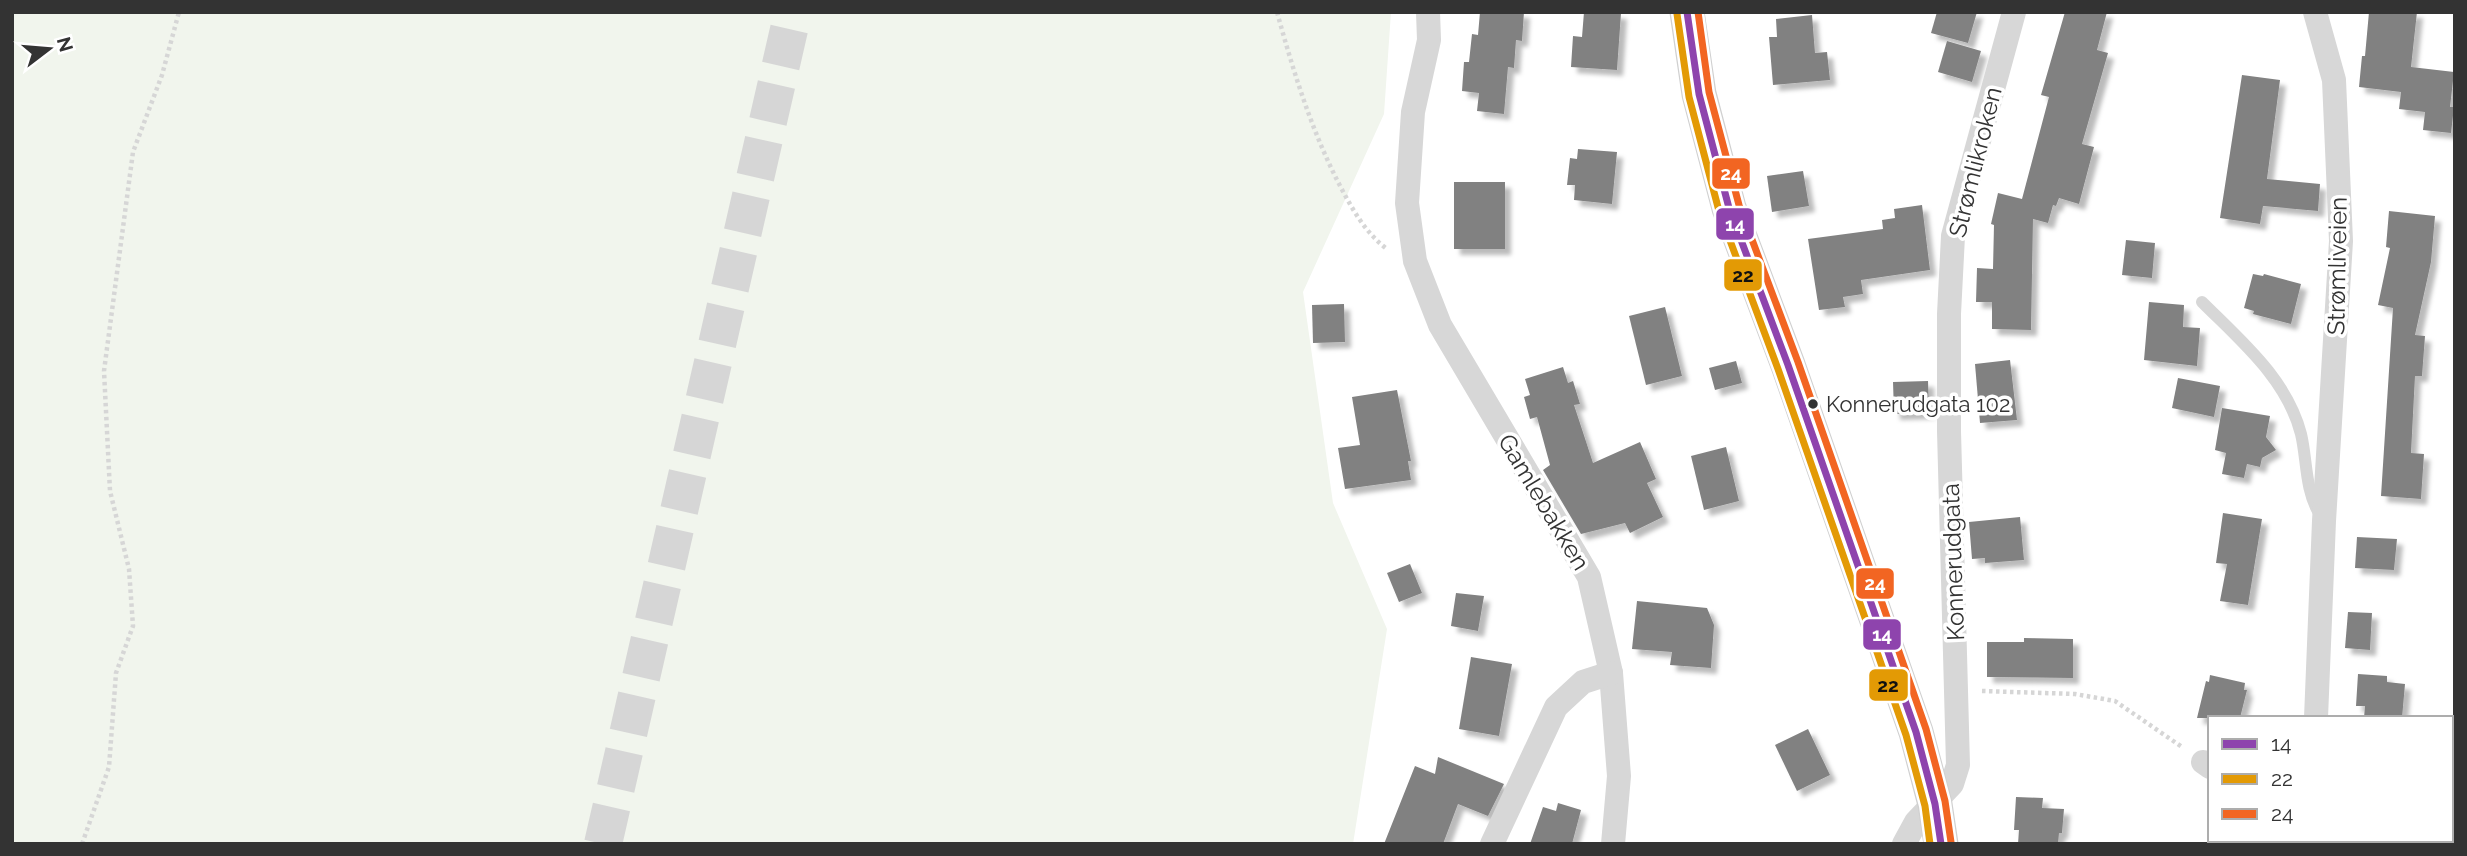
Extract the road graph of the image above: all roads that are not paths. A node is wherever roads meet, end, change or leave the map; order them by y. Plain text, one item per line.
1 (1428, 12) edge
2 (1687, 12) edge
3 (2014, 12) edge
4 (2315, 12) edge
5 (2202, 303) dead end
6 (1949, 314) joint
7 (2324, 522) junction
8 (1611, 673) junction
9 (2316, 716) edge
10 (1935, 804) junction
11 (1492, 844) edge
12 (1613, 844) edge
13 (1904, 844) edge
14 (1941, 844) edge

1 - 8 street, Gamlebakken
2 - 10 main road
3 - 6 street, Strømlikroken
4 - 7 street, Strømliveien
5 - 7 lane, Strømliveien
6 - 10 street, Konnerudgata
7 - 9 street, Strømliveien
8 - 11 street
8 - 12 street, Gamlebakken
10 - 13 street, Konnerudgata
10 - 14 main road

